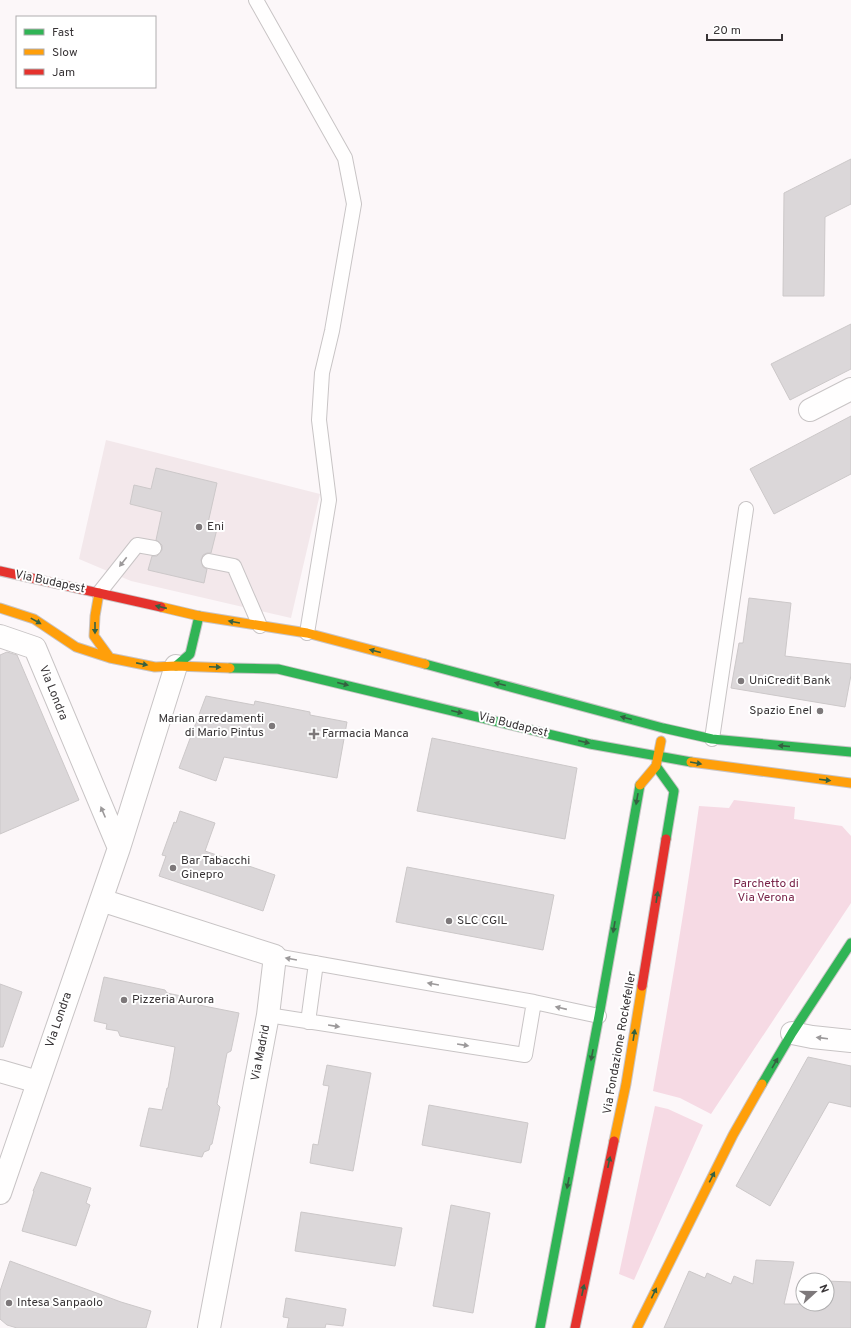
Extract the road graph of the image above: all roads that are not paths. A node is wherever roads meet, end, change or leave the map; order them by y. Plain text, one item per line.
1 (256, 0) edge
2 (851, 389) edge
3 (810, 410) dead end
4 (746, 509) dead end
5 (154, 548) dead end
6 (209, 561) dead end
7 (0, 571) edge
8 (99, 593) junction
9 (0, 608) edge
10 (199, 616) junction
11 (260, 626) junction
12 (308, 633) junction
13 (0, 636) edge
14 (110, 658) junction
15 (176, 666) junction
16 (663, 728) junction
17 (712, 739) junction
18 (851, 752) edge
19 (658, 756) junction
20 (656, 766) junction
21 (851, 783) edge
22 (119, 848) junction
23 (101, 900) junction
24 (851, 944) edge
25 (275, 956) junction
26 (316, 963) junction
27 (534, 1002) junction
28 (268, 1015) junction
29 (599, 1016) junction
30 (308, 1022) junction
31 (792, 1033) junction
32 (851, 1041) edge
33 (0, 1070) edge
34 (38, 1082) junction
35 (0, 1192) edge
36 (209, 1328) edge
37 (540, 1328) edge
38 (575, 1328) edge
39 (637, 1328) edge

1 - 12 lane
2 - 3 street
4 - 17 lane
5 -> 8 lane
6 - 11 lane
7 - 8 main road, Via Budapest
10 -> 8 main road, Via Budapest
8 -> 14 main road
9 -> 14 main road
11 -> 10 main road
10 - 15 main road
11 - 12 main road
16 -> 12 main road
22 -> 13 street, Via Londra
14 -> 15 main road, Via Budapest
15 -> 19 main road, Via Budapest
15 - 22 street, Via Londra
16 - 17 main road
16 - 19 main road
18 -> 17 main road
19 - 20 main road
19 -> 21 main road, Via Budapest
20 -> 29 main road
38 -> 20 main road, Via Fondazione Rockefeller
22 - 23 street, Via Londra
23 - 25 street
23 - 34 street, Via Londra
24 - 31 main road
26 -> 25 lane
25 - 28 street, Via Madrid
27 -> 26 lane
26 - 30 lane
29 -> 27 lane
30 -> 27 lane
28 - 30 lane
28 - 36 street, Via Madrid
29 -> 37 main road
32 -> 31 street
39 -> 31 main road
33 - 34 street
34 - 35 street, Via Londra

